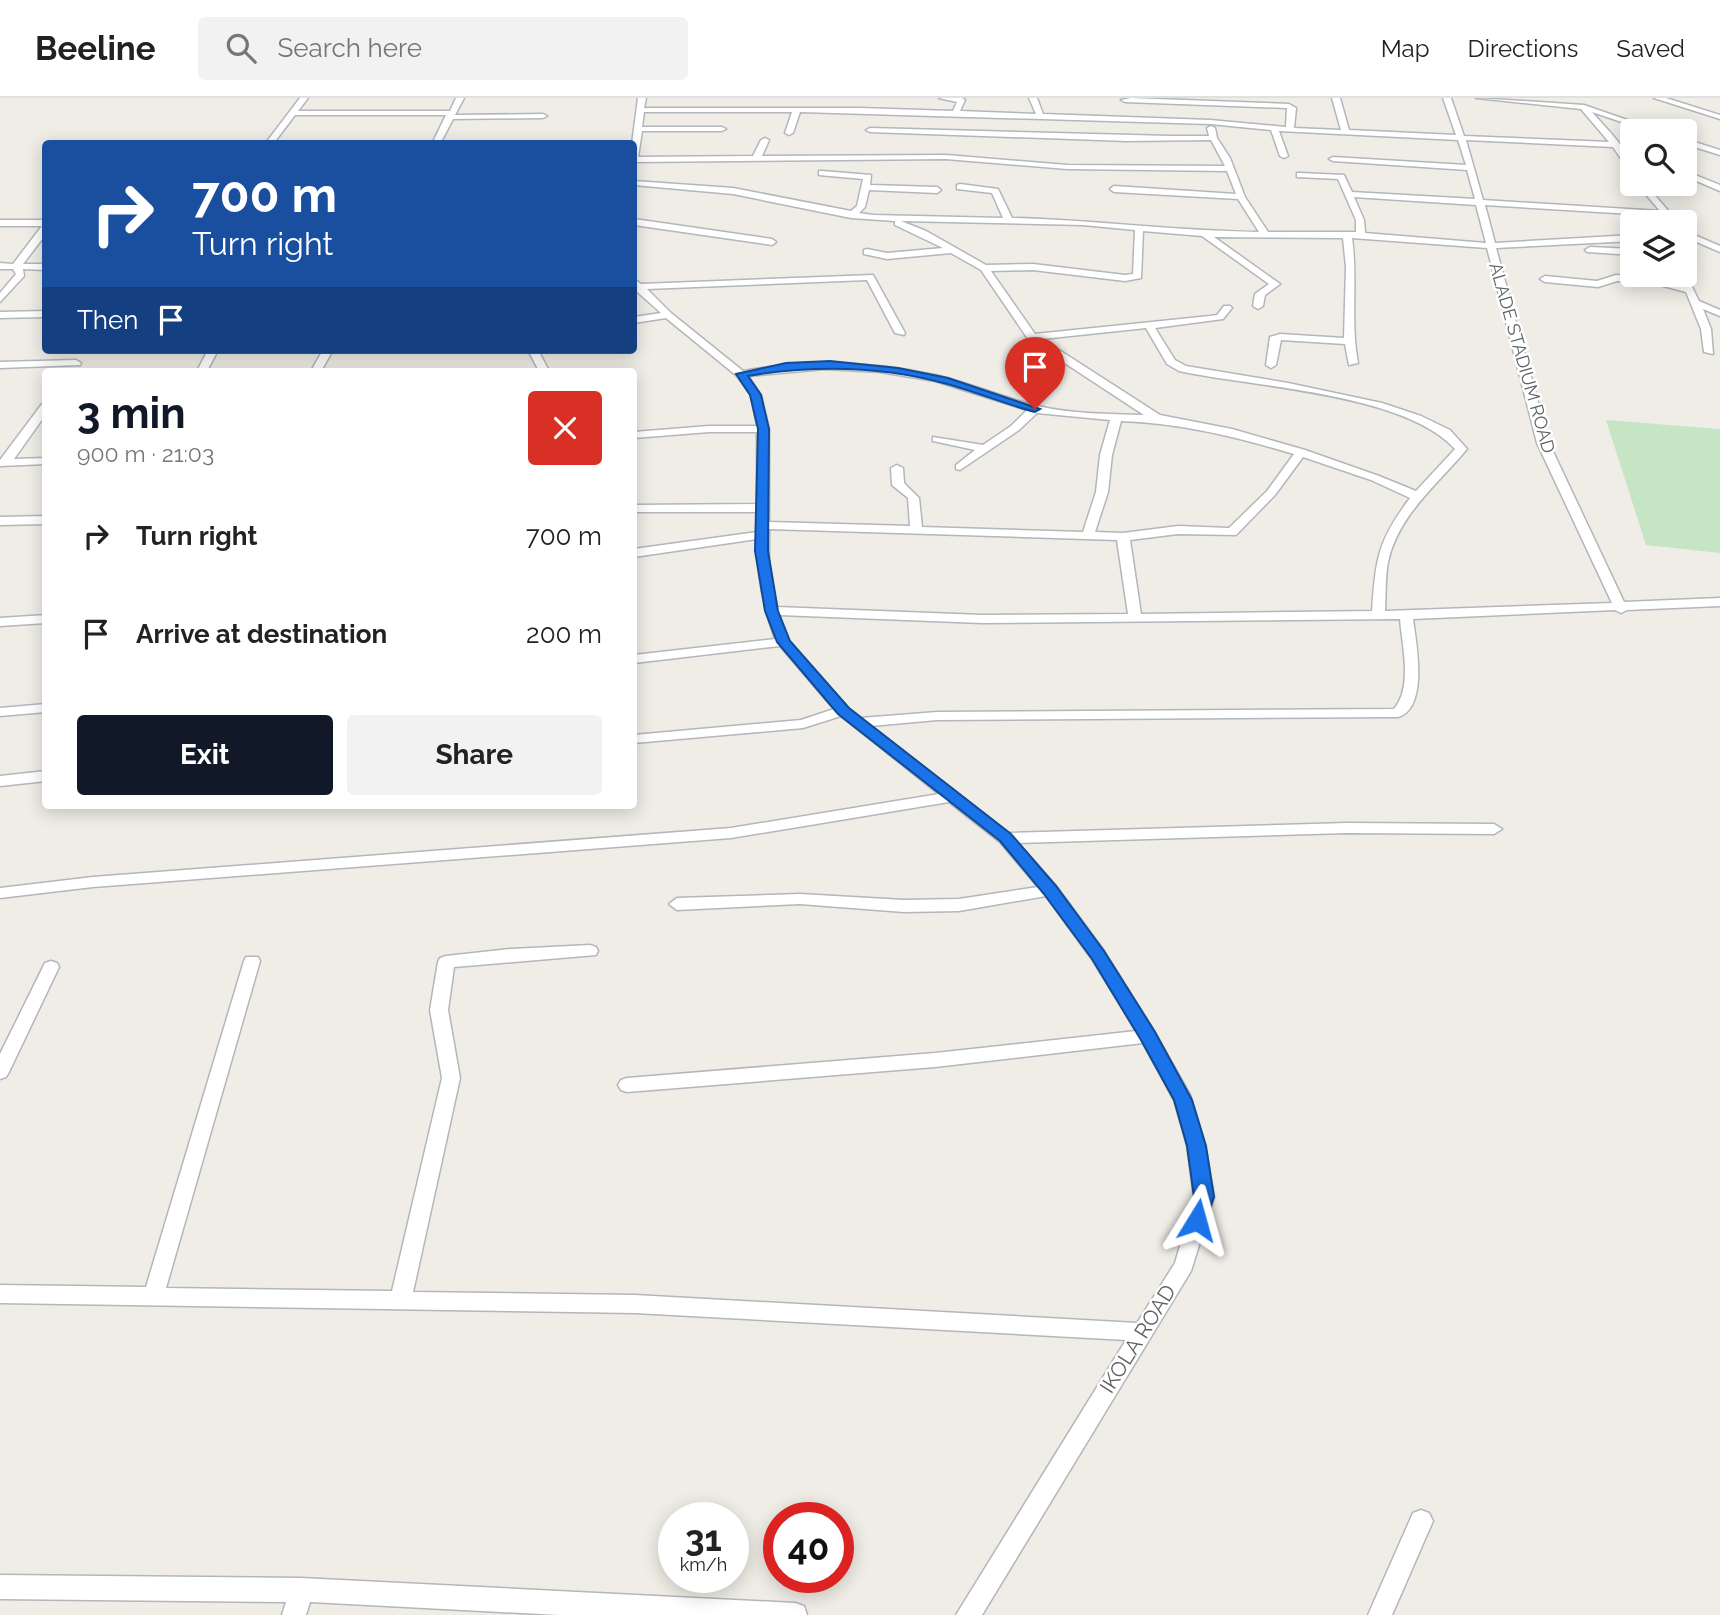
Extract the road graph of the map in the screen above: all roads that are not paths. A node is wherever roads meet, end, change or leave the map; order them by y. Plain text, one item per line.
1 (304, 98) edge
2 (460, 98) edge
3 (642, 98) edge
4 (780, 98) edge
5 (847, 98) edge
6 (943, 98) edge
7 (1033, 98) edge
8 (1336, 98) edge
9 (1447, 98) edge
10 (1480, 98) edge
11 (1658, 98) edge
12 (1125, 100) dead end
13 (1582, 102) edge
14 (839, 109) junction
15 (641, 110) junction
16 (778, 110) junction
17 (797, 110) junction
18 (293, 113) junction
19 (938, 113) junction
20 (956, 113) junction
21 (449, 115) junction
22 (543, 116) dead end
23 (1720, 117) edge
24 (1041, 118) junction
25 (1625, 119) edge
26 (1210, 122) junction
27 (638, 129) junction
28 (722, 129) dead end
29 (1274, 129) junction
30 (870, 130) dead end
31 (922, 130) junction
32 (1290, 130) junction
33 (789, 133) dead end
34 (1346, 133) junction
35 (1213, 138) junction
36 (1462, 139) junction
37 (272, 140) edge
38 (438, 140) edge
39 (636, 140) edge
40 (765, 140) dead end
41 (1616, 145) junction
42 (1697, 145) edge
43 (1620, 152) edge
44 (1720, 153) edge
45 (1284, 156) dead end
46 (756, 159) junction
47 (1334, 159) dead end
48 (637, 160) edge
49 (1470, 168) junction
50 (1231, 169) junction
51 (822, 173) dead end
52 (1300, 175) dead end
53 (1697, 178) edge
54 (637, 183) edge
55 (866, 187) junction
56 (960, 187) dead end
57 (1720, 188) edge
58 (1114, 189) dead end
59 (937, 190) dead end
60 (1348, 194) junction
61 (1650, 196) edge
62 (1241, 197) junction
63 (1480, 204) junction
64 (1661, 210) edge
65 (1620, 212) edge
66 (851, 215) junction
67 (890, 219) junction
68 (1008, 219) junction
69 (637, 222) edge
70 (0, 223) edge
71 (42, 225) edge
72 (1139, 229) junction
73 (42, 230) edge
74 (1204, 234) junction
75 (1265, 234) junction
76 (1347, 235) junction
77 (1361, 235) junction
78 (1697, 238) edge
79 (1620, 239) edge
80 (772, 242) dead end
81 (1581, 243) junction
82 (1490, 246) junction
83 (1720, 249) edge
84 (953, 250) junction
85 (1620, 251) edge
86 (867, 252) dead end
87 (0, 266) edge
88 (16, 266) junction
89 (42, 267) edge
90 (984, 268) junction
91 (1620, 278) edge
92 (1545, 279) dead end
93 (637, 284) edge
94 (637, 286) edge
95 (1683, 287) edge
96 (1688, 289) joint
97 (0, 299) edge
98 (1695, 303) junction
99 (1258, 306) dead end
100 (1227, 307) dead end
101 (1720, 313) edge
102 (42, 314) edge
103 (0, 315) edge
104 (668, 315) junction
105 (637, 320) edge
106 (1148, 324) junction
107 (900, 333) dead end
108 (1032, 337) junction
109 (1347, 341) junction
110 (1709, 352) dead end
111 (1353, 363) dead end
112 (77, 364) edge
113 (0, 365) edge
114 (1271, 365) dead end
115 (741, 374) junction
116 (1035, 409) junction
117 (42, 413) edge
118 (1116, 418) junction
119 (1157, 418) junction
120 (763, 429) junction
121 (637, 435) edge
122 (937, 439) dead end
123 (984, 448) junction
124 (1301, 452) junction
125 (42, 461) edge
126 (2, 463) edge
127 (960, 467) dead end
128 (897, 468) dead end
129 (1416, 496) junction
130 (637, 508) edge
131 (42, 520) edge
132 (0, 521) edge
133 (762, 522) junction
134 (916, 531) junction
135 (1088, 536) junction
136 (1122, 537) junction
137 (637, 552) edge
138 (1720, 603) edge
139 (1621, 609) junction
140 (771, 611) junction
141 (1378, 614) junction
142 (1406, 615) junction
143 (1135, 617) junction
144 (42, 620) edge
145 (0, 622) edge
146 (783, 642) junction
147 (637, 659) edge
148 (42, 708) edge
149 (844, 711) junction
150 (0, 712) edge
151 (857, 723) junction
152 (637, 739) edge
153 (42, 776) edge
154 (0, 781) edge
155 (954, 796) junction
156 (1494, 829) dead end
157 (1005, 838) junction
158 (1050, 890) junction
159 (0, 893) edge
160 (677, 904) dead end
161 (590, 951) dead end
162 (252, 961) dead end
163 (51, 967) dead end
164 (1148, 1036) junction
165 (0, 1072) edge
166 (627, 1085) dead end
167 (0, 1294) edge
168 (154, 1295) junction
169 (401, 1298) junction
170 (1141, 1332) junction
171 (1421, 1521) dead end
172 (0, 1587) edge
173 (301, 1590) junction
174 (294, 1615) edge
175 (795, 1615) edge
176 (968, 1615) edge
177 (1380, 1615) edge

1 - 18 street
2 - 21 street
3 - 15 street
4 - 16 street
5 - 14 street
6 - 20 street
7 - 24 street
8 - 34 street
9 - 36 street, ALADE STADIUM ROAD
10 - 13 street
11 - 23 street
12 - 32 street
13 - 25 street
13 - 41 street
14 - 17 street
14 - 19 street
15 - 16 street
15 - 27 street
16 - 17 street
17 - 33 street
18 - 21 street
18 - 37 street
19 - 20 street
19 - 31 street
20 - 24 street
21 - 22 street
21 - 38 street
24 - 26 street
26 - 29 street
26 - 35 street
27 - 28 street
27 - 39 street
29 - 32 street
29 - 45 street
30 - 31 street
31 - 35 street
32 - 34 street
34 - 36 street
35 - 50 street
36 - 41 street
36 - 49 street, ALADE STADIUM ROAD
40 - 46 street
41 - 43 street
42 - 44 street
46 - 48 street
46 - 50 street
47 - 49 street
49 - 63 street, ALADE STADIUM ROAD
50 - 62 street
51 - 55 street
52 - 60 street
53 - 57 street
54 - 66 street
55 - 59 street
55 - 66 street
56 - 68 street
58 - 62 street
60 - 63 street
60 - 77 street
61 - 64 street
62 - 75 street
63 - 65 street
63 - 82 street, ALADE STADIUM ROAD
66 - 67 street
67 - 68 street
67 - 84 street
68 - 72 street
69 - 80 street
70 - 71 street
72 - 74 street
72 - 90 street
73 - 88 street
74 - 75 street
74 - 99 street
75 - 76 street
76 - 77 street
76 - 109 street
77 - 82 street
78 - 83 street
79 - 81 street
81 - 82 street
81 - 85 street
82 - 139 street, ALADE STADIUM ROAD
84 - 86 street
84 - 90 street
87 - 88 street
88 - 89 street
88 - 97 street
90 - 108 street
91 - 92 street
93 - 107 street
94 - 104 street, IKOLA ROAD
95 - 96 street
96 - 98 street
98 - 101 street
98 - 110 street
100 - 106 street
102 - 103 street
104 - 105 street
104 - 115 street, IKOLA ROAD
106 - 108 street
106 - 129 street
108 - 119 street
109 - 111 street
109 - 114 street
112 - 113 street
115 - 116 street
115 - 120 street, IKOLA ROAD
116 - 118 street
116 - 123 street
117 - 126 street
118 - 119 street
118 - 135 street
119 - 124 street
120 - 121 street
120 - 133 street, IKOLA ROAD
122 - 123 street
123 - 127 street
124 - 129 street
124 - 136 street
125 - 126 street
128 - 134 street
129 - 141 street
130 - 133 street
131 - 132 street
133 - 134 street
133 - 137 street
133 - 140 street, IKOLA ROAD
134 - 135 street
135 - 136 street
136 - 143 street
138 - 139 street
139 - 142 street
140 - 143 street
140 - 146 street, IKOLA ROAD
141 - 142 street
141 - 143 street
142 - 151 street
144 - 145 street
146 - 147 street
146 - 149 street, IKOLA ROAD
148 - 150 street
149 - 151 street, IKOLA ROAD
149 - 152 street
151 - 155 street, IKOLA ROAD
153 - 154 street
155 - 157 street, IKOLA ROAD
155 - 159 street
156 - 157 street
157 - 158 street, IKOLA ROAD
158 - 160 street
158 - 164 street, IKOLA ROAD
161 - 169 street
162 - 168 street
163 - 165 street
164 - 166 street
164 - 170 street, IKOLA ROAD
167 - 168 street
168 - 169 street
169 - 170 street
170 - 176 street, IKOLA ROAD
171 - 177 street
172 - 173 street
173 - 174 street
173 - 175 street

